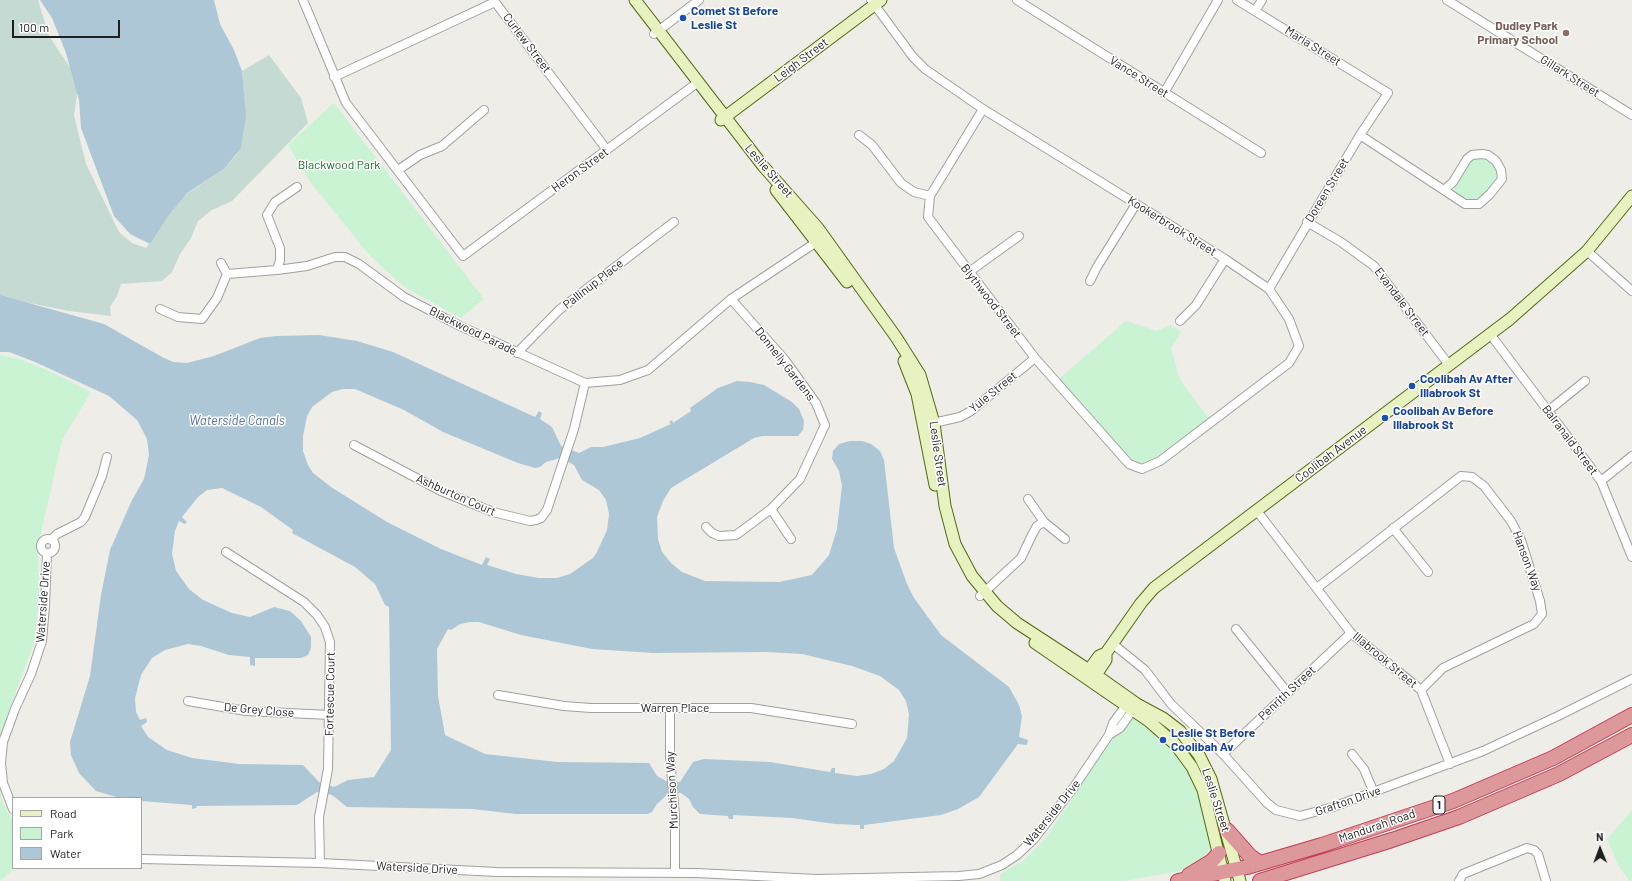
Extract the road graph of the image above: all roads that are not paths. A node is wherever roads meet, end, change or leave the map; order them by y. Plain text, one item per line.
1 (303, 0) edge
2 (628, 0) edge
3 (635, 0) edge
4 (699, 0) edge
5 (1017, 0) edge
6 (1218, 0) edge
7 (1237, 0) edge
8 (1262, 0) edge
9 (1447, 0) edge
10 (874, 1) edge
11 (1255, 11) junction
12 (656, 32) junction
13 (334, 77) junction
14 (695, 85) junction
15 (1164, 93) junction
16 (1388, 93) joint
17 (983, 109) junction
18 (484, 110) dead end
19 (1632, 115) edge
20 (721, 117) junction
21 (859, 135) dead end
22 (1360, 135) junction
23 (607, 150) junction
24 (1261, 153) dead end
25 (398, 170) junction
26 (297, 187) dead end
27 (1444, 190) junction
28 (930, 196) junction
29 (1632, 196) edge
30 (1136, 204) junction
31 (674, 222) dead end
32 (1307, 222) junction
33 (1020, 236) dead end
34 (819, 237) junction
35 (1587, 251) junction
36 (1225, 259) junction
37 (221, 263) dead end
38 (277, 270) junction
39 (969, 272) junction
40 (227, 274) junction
41 (1090, 281) dead end
42 (1268, 289) junction
43 (1632, 291) edge
44 (731, 299) junction
45 (160, 309) dead end
46 (1180, 321) dead end
47 (1490, 334) junction
48 (517, 353) junction
49 (1035, 358) junction
50 (1449, 365) junction
51 (1585, 381) dead end
52 (585, 383) junction
53 (1548, 411) junction
54 (929, 424) junction
55 (354, 445) dead end
56 (1632, 456) edge
57 (107, 457) dead end
58 (1142, 469) joint
59 (1601, 481) junction
60 (1028, 499) dead end
61 (771, 509) junction
62 (1257, 511) junction
63 (1044, 522) junction
64 (706, 527) dead end
65 (1393, 528) junction
66 (791, 539) dead end
67 (1065, 539) dead end
68 (226, 552) dead end
69 (1632, 557) edge
70 (1428, 572) dead end
71 (1317, 588) junction
72 (982, 594) junction
73 (1236, 629) dead end
74 (1351, 633) junction
75 (1113, 644) junction
76 (1090, 676) junction
77 (1632, 679) edge
78 (1421, 690) junction
79 (1288, 693) junction
80 (498, 695) dead end
81 (188, 701) dead end
82 (1131, 705) junction
83 (670, 708) junction
84 (330, 715) junction
85 (1632, 715) edge
86 (852, 724) dead end
87 (1632, 735) edge
88 (1223, 754) junction
89 (1352, 754) dead end
90 (1450, 764) junction
91 (1374, 792) junction
92 (12, 806) edge
93 (1226, 830) junction
94 (1218, 853) junction
95 (142, 859) edge
96 (320, 863) junction
97 (1260, 863) junction
98 (675, 872) junction
99 (1290, 872) junction
100 (1231, 876) edge
101 (1178, 881) edge
102 (1260, 881) edge
103 (1278, 881) edge
104 (1459, 881) edge
105 (1546, 881) edge

1 - 13 street
2 - 12 street, Leslie Street
3 - 12 street, Leslie Street
4 - 12 street
5 - 15 street, Vance Street
6 - 15 street
7 - 11 street, Maria Street
8 - 11 street
9 - 19 street, Gillark Street
10 - 17 street, Kookerbrook Street
10 - 20 street, Leigh Street
11 - 16 street, Maria Street
12 - 14 street, Leslie Street
13 - 23 street, Curlew Street
13 - 25 street
14 - 20 street, Leslie Street
14 - 23 street, Heron Street
15 - 24 street, Vance Street
16 - 22 street, Doreen Street
17 - 28 street, Blythwood Street
17 - 30 street, Kookerbrook Street
18 - 25 street
20 - 34 street, Leslie Street
21 - 28 street
22 - 27 street
22 - 32 street, Doreen Street
23 - 25 street, Heron Street
26 - 38 street
27 - 27 street
28 - 39 street, Blythwood Street
29 - 35 street, Coolibah Avenue
30 - 36 street, Kookerbrook Street
30 - 41 street
31 - 48 street, Pallinup Place
32 - 42 street, Doreen Street
32 - 50 street, Evandale Street
33 - 39 street
34 - 44 street, Blackwood Parade
34 - 54 street, Leslie Street
35 - 43 street
35 - 47 street, Coolibah Avenue
36 - 42 street, Kookerbrook Street
36 - 46 street
37 - 40 street
38 - 40 street, Blackwood Parade
38 - 48 street, Blackwood Parade
39 - 49 street, Blythwood Street
40 - 45 street
42 - 58 street, Kookerbrook Street
44 - 52 street, Blackwood Parade
44 - 61 street, Donnelly Gardens
47 - 50 street, Coolibah Avenue
47 - 53 street, Balranald Street
48 - 52 street, Blackwood Parade
49 - 54 street, Yule Street
49 - 58 street, Blythwood Street
50 - 62 street, Coolibah Avenue
51 - 53 street
52 - 55 street, Ashburton Court
53 - 59 street, Balranald Street
54 - 72 street, Leslie Street
56 - 59 street
57 - 92 street, Waterside Drive
59 - 69 street, Balranald Street
60 - 63 street
61 - 64 street, Donnelly Gardens
61 - 66 street
62 - 71 street, Illabrook Street
62 - 75 street, Coolibah Avenue
63 - 67 street
63 - 72 street
65 - 70 street
65 - 71 street, Hanson Way
65 - 78 street, Hanson Way
68 - 84 street, Fortescue Court
71 - 74 street, Illabrook Street
72 - 76 street, Leslie Street
73 - 79 street
74 - 78 street, Illabrook Street
74 - 79 street, Penrith Street
75 - 76 street, Coolibah Avenue
75 - 88 street, Grafton Drive
76 - 82 street, Leslie Street
77 - 90 street, Grafton Drive
78 - 90 street, Illabrook Street
79 - 88 street, Penrith Street
80 - 83 street, Warren Place
81 - 84 street, De Grey Close
82 - 93 street, Leslie Street
82 - 94 street, Leslie Street
82 - 98 street, Waterside Drive
83 - 86 street, Warren Place
83 - 98 street, Murchison Way
84 - 96 street, Fortescue Court
85 - 97 highway, Mandurah Road / 1
87 - 99 highway, Mandurah Road / 1
88 - 91 street, Grafton Drive
89 - 91 street
90 - 91 street, Grafton Drive
93 - 97 highway
93 - 100 street, Leslie Street
94 - 100 street, Leslie Street
94 - 101 highway
95 - 96 street, Waterside Drive
96 - 98 street, Waterside Drive
97 - 100 highway, Mandurah Road / 1
99 - 102 highway, Mandurah Road / 1
99 - 103 highway
100 - 101 highway, Mandurah Road / 1
104 - 105 street

